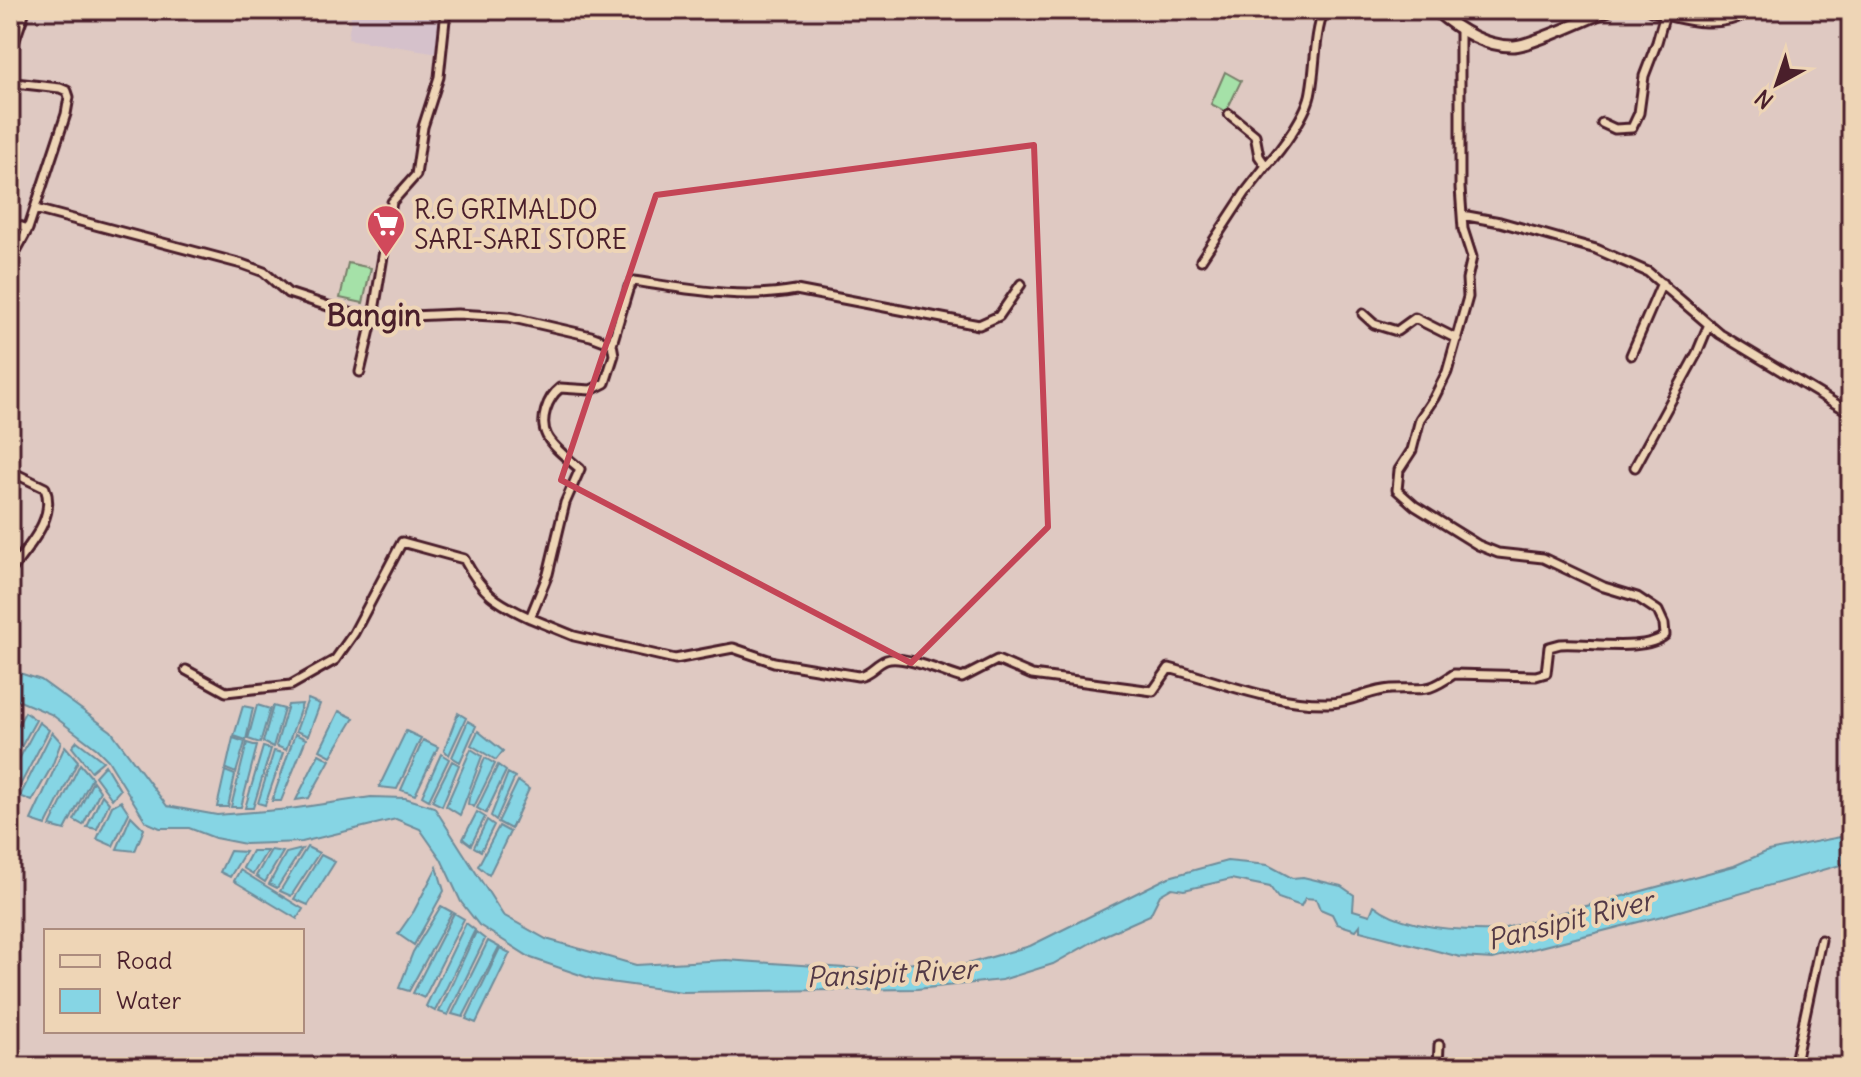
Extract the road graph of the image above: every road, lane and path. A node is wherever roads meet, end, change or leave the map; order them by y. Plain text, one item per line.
1 (25, 10) edge
2 (446, 10) edge
3 (1324, 10) edge
4 (1435, 10) edge
5 (1609, 10) edge
6 (1651, 10) edge
7 (1752, 10) edge
8 (1665, 14) junction
9 (1460, 30) junction
10 (1229, 114) dead end
11 (1602, 123) dead end
12 (1266, 166) junction
13 (35, 209) junction
14 (1462, 215) junction
15 (10, 223) edge
16 (28, 229) junction
17 (1201, 260) dead end
18 (10, 262) edge
19 (1662, 283) junction
20 (1021, 284) dead end
21 (1363, 314) dead end
22 (373, 317) junction
23 (1709, 324) junction
24 (1457, 339) junction
25 (612, 344) junction
26 (1631, 355) dead end
27 (360, 372) dead end
28 (1851, 413) edge
29 (1635, 467) dead end
30 (10, 471) edge
31 (10, 572) edge
32 (530, 618) junction
33 (186, 670) dead end
34 (1821, 940) dead end
35 (1439, 1045) dead end
36 (1851, 1066) edge
37 (1438, 1067) edge
38 (1794, 1067) edge
39 (1845, 1067) edge

1 - 13 street
2 - 22 street
3 - 12 street
4 - 9 street
5 - 9 street
6 - 8 street
7 - 8 street
8 - 11 street
9 - 14 street
10 - 12 street
12 - 17 street
13 - 16 street
13 - 22 street
14 - 19 street
14 - 24 street
15 - 16 street
16 - 18 street
19 - 23 street
19 - 26 street
20 - 25 street
21 - 24 street
22 - 25 street
22 - 27 street
23 - 28 street
23 - 29 street
24 - 32 street
25 - 32 street
30 - 31 street
32 - 33 street
34 - 38 street
35 - 37 street
36 - 39 main road

